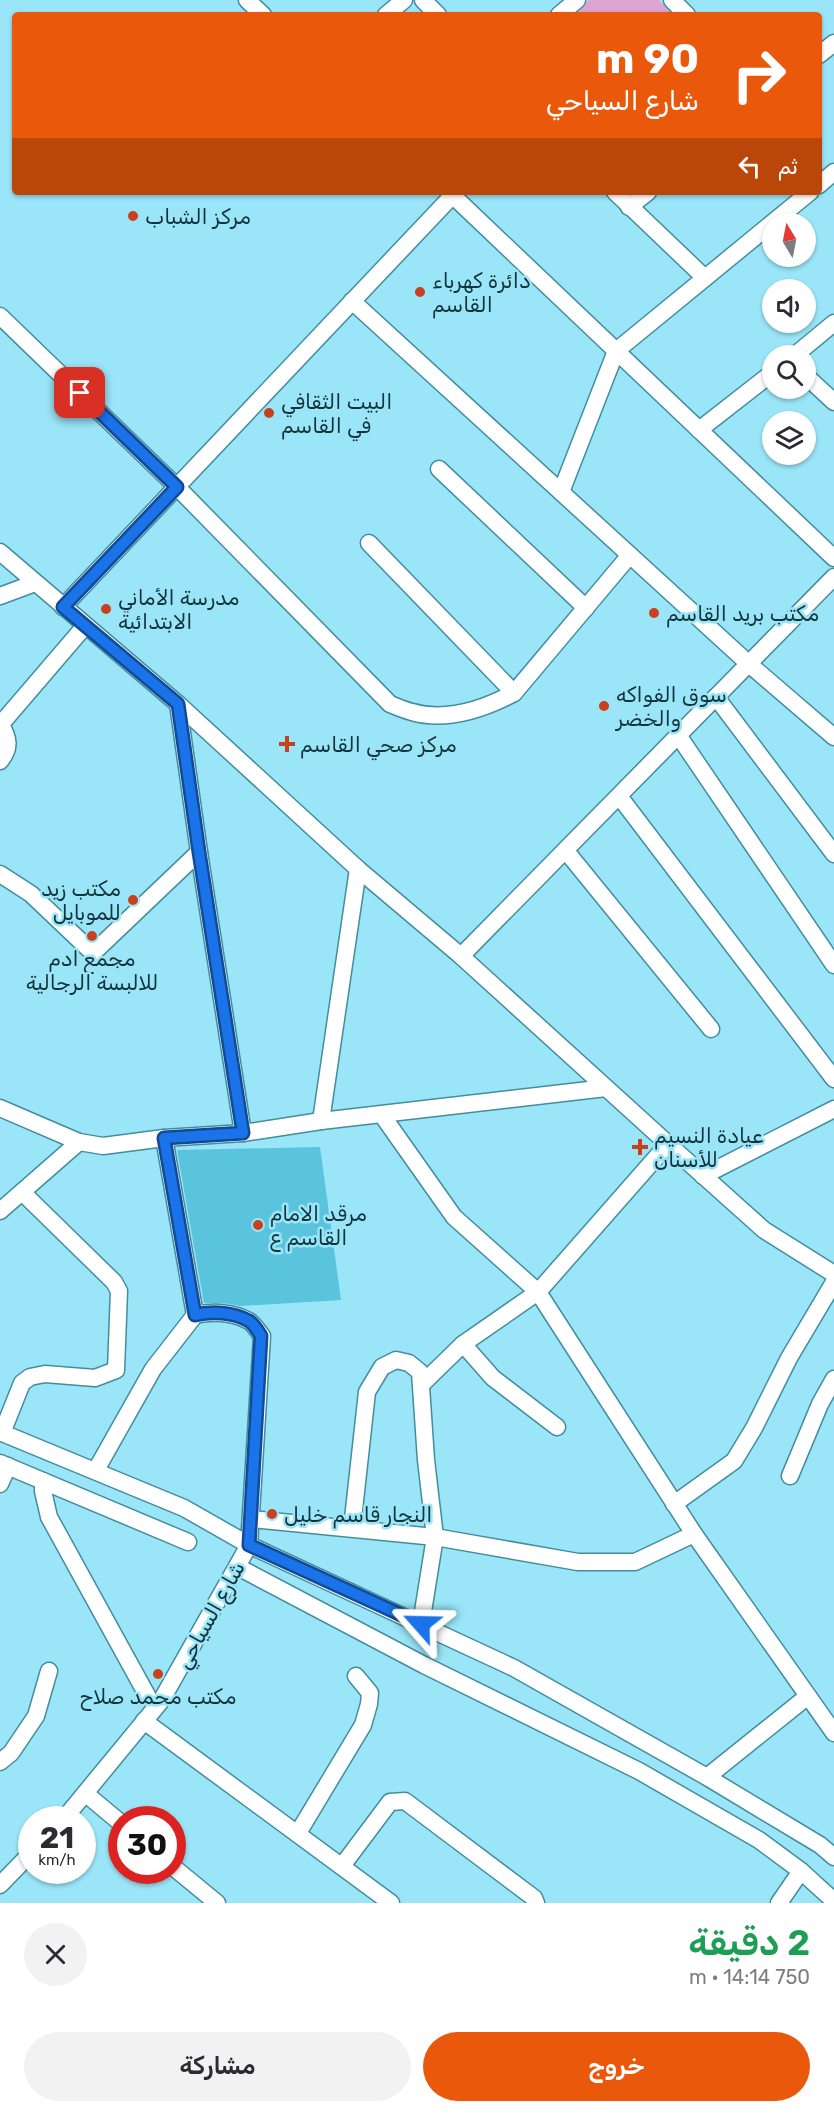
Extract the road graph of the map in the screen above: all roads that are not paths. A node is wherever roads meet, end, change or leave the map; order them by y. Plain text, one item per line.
1 (247, 0) edge
2 (404, 0) edge
3 (423, 0) edge
4 (577, 0) edge
5 (672, 0) edge
6 (260, 12) edge
7 (390, 12) edge
8 (435, 12) edge
9 (563, 12) edge
10 (684, 12) edge
11 (834, 43) edge
12 (822, 53) edge
13 (834, 172) edge
14 (822, 182) edge
15 (450, 195) edge
16 (452, 195) edge
17 (618, 195) edge
18 (644, 195) edge
19 (806, 195) edge
20 (630, 207) junction
21 (705, 278) junction
22 (352, 301) junction
23 (0, 315) edge
24 (834, 323) edge
25 (807, 345) edge
26 (616, 351) junction
27 (762, 381) edge
28 (816, 385) edge
29 (834, 402) edge
30 (699, 430) junction
31 (439, 469) dead end
32 (177, 487) junction
33 (561, 492) junction
34 (369, 543) dead end
35 (0, 552) edge
36 (630, 555) junction
37 (834, 558) edge
38 (834, 578) edge
39 (34, 583) junction
40 (0, 596) edge
41 (63, 607) junction
42 (586, 608) junction
43 (85, 626) junction
44 (749, 664) junction
45 (514, 693) junction
46 (716, 697) junction
47 (178, 704) junction
48 (1, 724) edge
49 (678, 735) junction
50 (834, 737) edge
51 (0, 762) edge
52 (619, 796) junction
53 (566, 851) junction
54 (199, 852) junction
55 (834, 854) edge
56 (358, 869) junction
57 (0, 874) edge
58 (461, 956) junction
59 (834, 965) edge
60 (711, 1029) dead end
61 (834, 1079) edge
62 (606, 1088) junction
63 (0, 1108) edge
64 (834, 1109) edge
65 (382, 1115) junction
66 (321, 1121) junction
67 (243, 1133) junction
68 (164, 1138) junction
69 (79, 1142) junction
70 (668, 1144) junction
71 (703, 1176) junction
72 (22, 1192) junction
73 (0, 1211) edge
74 (834, 1274) edge
75 (834, 1282) edge
76 (538, 1292) junction
77 (195, 1315) junction
78 (463, 1344) junction
79 (834, 1379) edge
80 (422, 1384) junction
81 (557, 1427) dead end
82 (1, 1432) edge
83 (4, 1464) edge
84 (96, 1470) junction
85 (790, 1476) dead end
86 (43, 1481) junction
87 (0, 1484) edge
88 (675, 1504) junction
89 (251, 1520) junction
90 (352, 1528) junction
91 (694, 1534) junction
92 (435, 1537) junction
93 (188, 1542) dead end
94 (249, 1545) junction
95 (238, 1567) junction
96 (421, 1624) junction
97 (49, 1671) dead end
98 (356, 1676) dead end
99 (808, 1696) junction
100 (148, 1697) dead end
101 (144, 1721) junction
102 (834, 1733) edge
103 (0, 1762) edge
104 (707, 1777) junction
105 (86, 1794) junction
106 (75, 1806) edge
107 (108, 1812) edge
108 (298, 1833) junction
109 (834, 1857) edge
110 (18, 1866) edge
111 (342, 1866) junction
112 (801, 1871) junction
113 (186, 1878) edge
114 (0, 1885) edge
115 (834, 1901) edge
116 (217, 1903) edge
117 (391, 1903) edge
118 (536, 1903) edge
119 (778, 1903) edge

1 - 6 street
2 - 7 street
3 - 8 street
4 - 9 street
5 - 10 street
11 - 12 street
13 - 14 street
15 - 22 street
16 - 26 street
17 - 20 street
18 - 20 street
19 - 21 street
20 - 21 street
21 - 26 street
22 - 32 street
22 - 33 street
23 - 32 street
24 - 25 street
26 - 30 street
26 - 33 street
27 - 30 street
28 - 29 street
30 - 37 street
31 - 42 street
32 - 41 street
32 - 45 street
33 - 36 street
34 - 45 street
35 - 39 street
36 - 42 street
36 - 44 street
38 - 44 street
39 - 40 street
39 - 41 street
41 - 43 street
42 - 45 street
43 - 47 street
43 - 48 street
44 - 46 street
44 - 50 street
46 - 49 street
46 - 55 street
47 - 54 street
47 - 56 street
48 - 51 street
49 - 52 street
49 - 59 street
52 - 53 street
52 - 61 street
53 - 58 street
53 - 60 street
54 - 57 street
54 - 67 street
56 - 58 street
56 - 66 street
58 - 62 street
62 - 65 street
62 - 70 street
63 - 69 street
64 - 71 street
65 - 66 street
65 - 76 street
66 - 67 street
67 - 68 street
68 - 69 street
68 - 77 street
69 - 72 street
70 - 71 street
70 - 76 street
71 - 74 street
72 - 73 street
72 - 82 street
75 - 88 street
76 - 78 street
76 - 88 street
77 - 84 street
77 - 89 street, شارع السياحي
78 - 80 street
78 - 81 street
79 - 85 street
80 - 90 street
80 - 92 street
82 - 84 street
83 - 86 street
83 - 87 street
84 - 94 street
86 - 93 street
86 - 100 street
88 - 91 street
89 - 90 street
89 - 94 street, شارع السياحي
90 - 92 street
91 - 92 street
91 - 99 street
92 - 96 street
94 - 95 street, شارع السياحي
94 - 96 street
95 - 101 street, شارع السياحي
95 - 112 street
96 - 104 street
97 - 103 street
98 - 108 street
99 - 102 street
99 - 104 street
101 - 105 street, شارع السياحي
101 - 108 street
104 - 109 street
105 - 106 street, شارع السياحي
105 - 107 street
108 - 111 street
110 - 114 street
111 - 117 street
111 - 118 street
112 - 115 street
112 - 119 street
113 - 116 street

